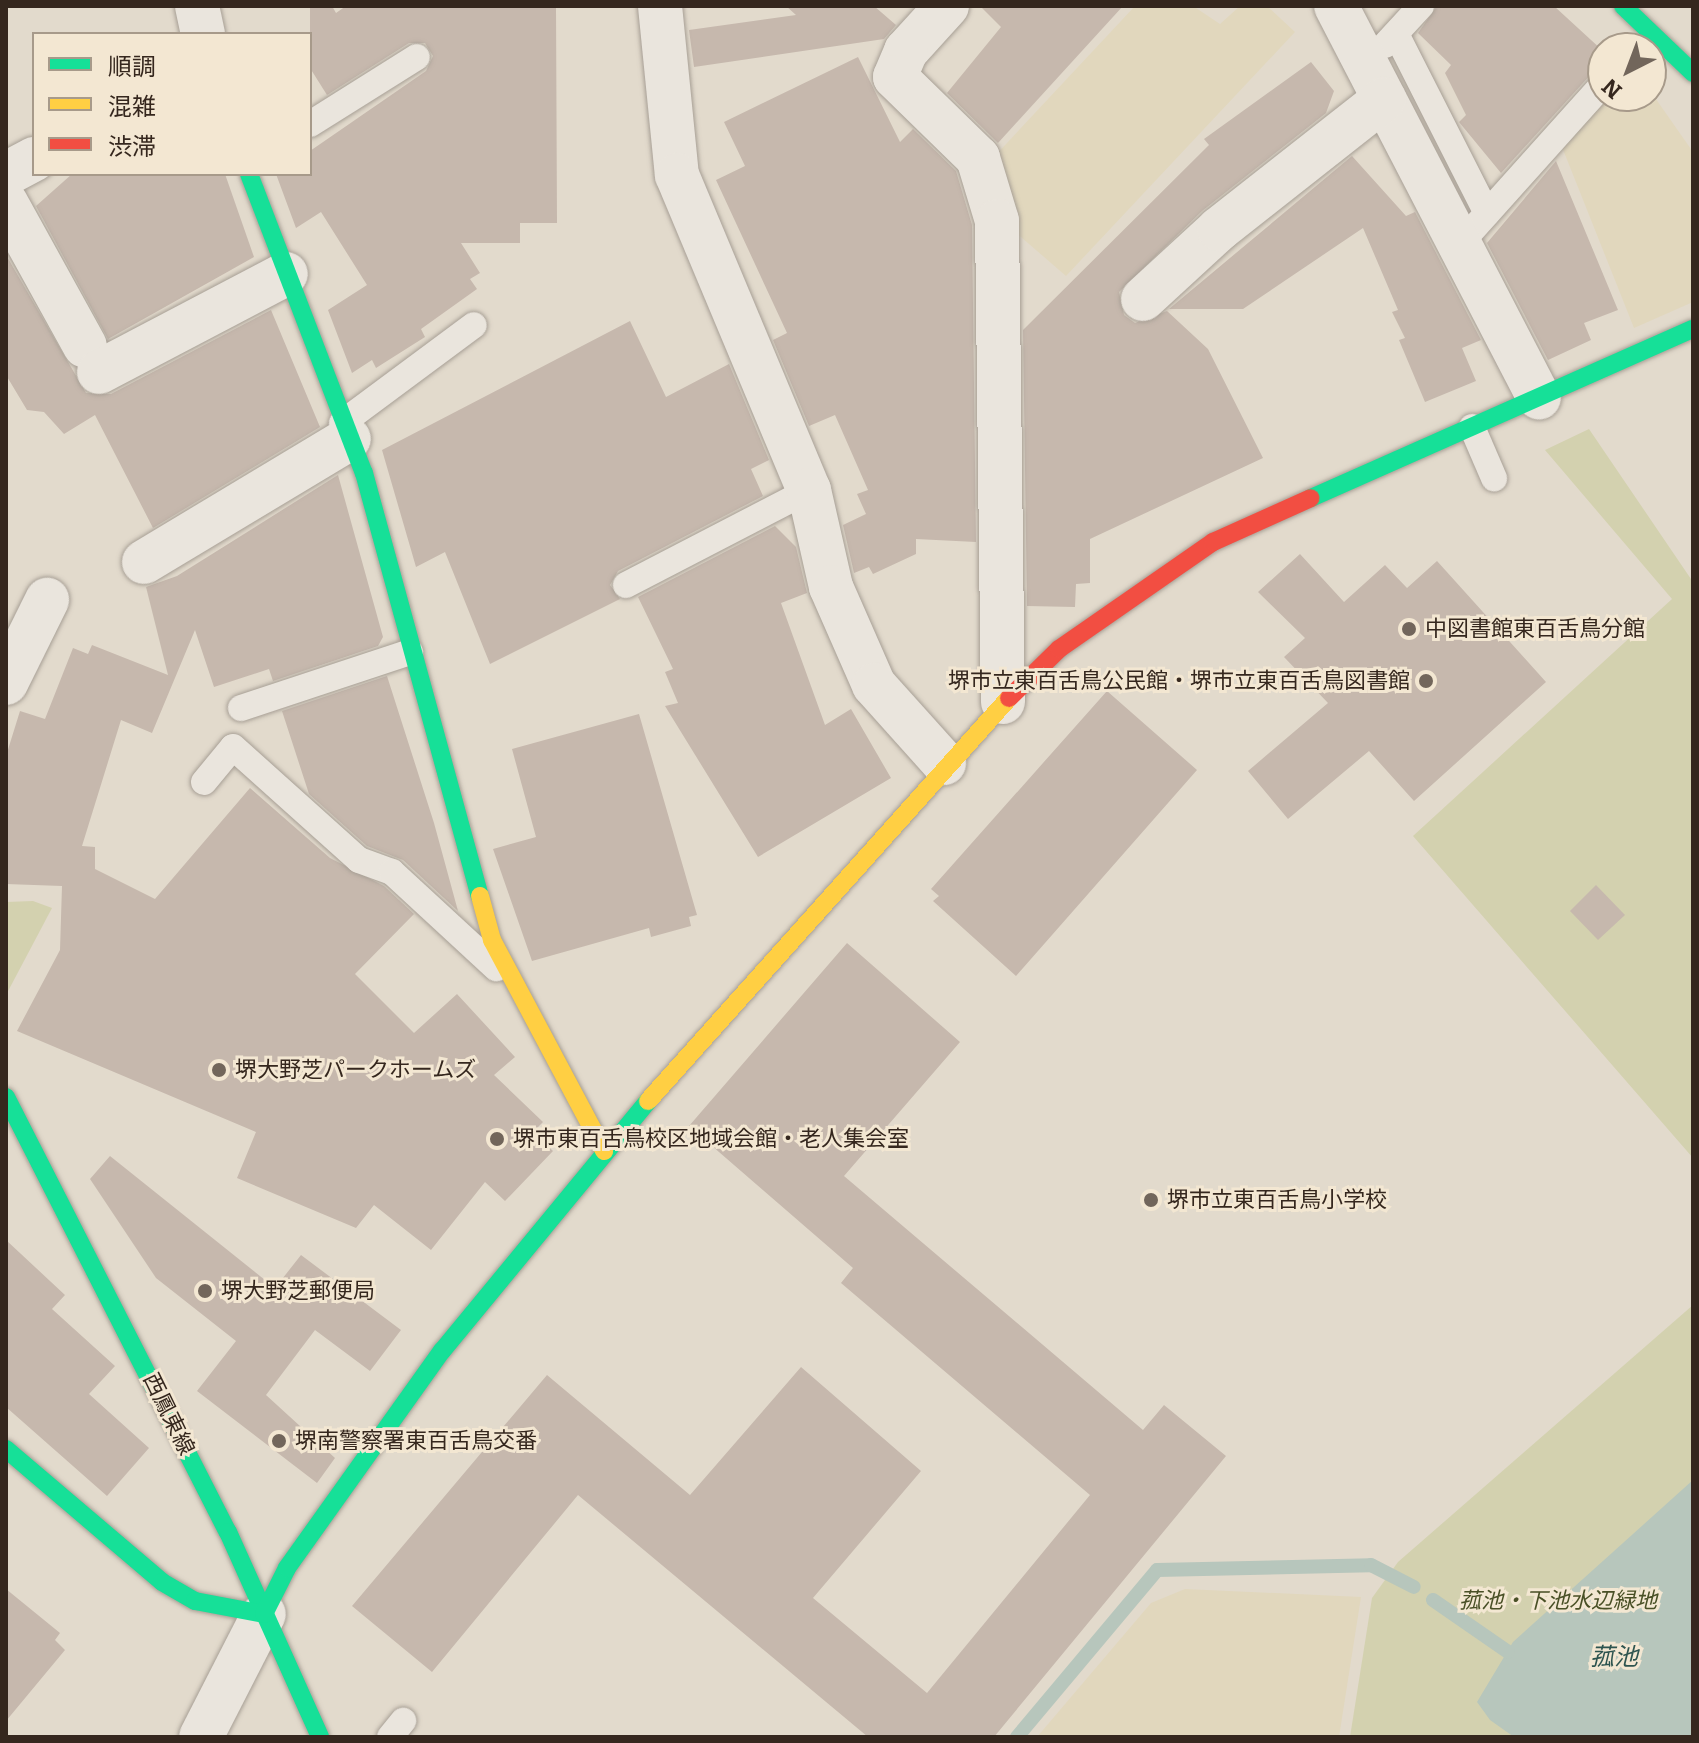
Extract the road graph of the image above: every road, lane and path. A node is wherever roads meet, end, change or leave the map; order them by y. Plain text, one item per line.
1 (197, 6) edge
2 (660, 6) edge
3 (947, 6) edge
4 (1336, 6) edge
5 (1421, 6) edge
6 (1623, 6) edge
7 (203, 32) edge
8 (1396, 34) junction
9 (417, 57) dead end
10 (1693, 73) edge
11 (1375, 82) junction
12 (1587, 102) edge
13 (312, 123) edge
14 (32, 160) edge
15 (6, 174) edge
16 (250, 176) edge
17 (6, 203) edge
18 (1487, 213) junction
19 (1456, 248) junction
20 (286, 274) junction
21 (1143, 299) dead end
22 (474, 325) dead end
23 (1693, 329) edge
24 (1539, 397) junction
25 (1472, 427) junction
26 (346, 431) junction
27 (1494, 478) dead end
28 (809, 490) junction
29 (144, 562) dead end
30 (626, 585) dead end
31 (47, 600) dead end
32 (410, 652) junction
33 (6, 683) edge
34 (1003, 702) junction
35 (241, 708) dead end
36 (944, 763) junction
37 (204, 782) dead end
38 (511, 980) junction
39 (6, 1097) edge
40 (604, 1151) junction
41 (6, 1449) edge
42 (264, 1614) junction
43 (201, 1737) edge
44 (320, 1737) edge

1 - 7 street
2 - 28 street
3 - 34 street
4 - 11 street
5 - 8 lane
6 - 10 street
8 - 11 lane
8 - 18 lane
9 - 13 lane
11 - 19 street
11 - 21 street
12 - 18 lane
14 - 15 street
16 - 20 street
17 - 20 street
18 - 19 lane
19 - 24 street
20 - 26 street
22 - 26 lane
23 - 24 street
24 - 25 street
25 - 27 lane
25 - 34 street
26 - 29 street
26 - 32 street
28 - 30 lane
28 - 36 street
31 - 33 street
32 - 35 lane
32 - 38 street
34 - 36 street
36 - 40 street
37 - 38 lane
38 - 40 street
39 - 42 street, 西鳳東線
40 - 42 street
41 - 42 street
42 - 43 street
42 - 44 street, 西鳳東線

